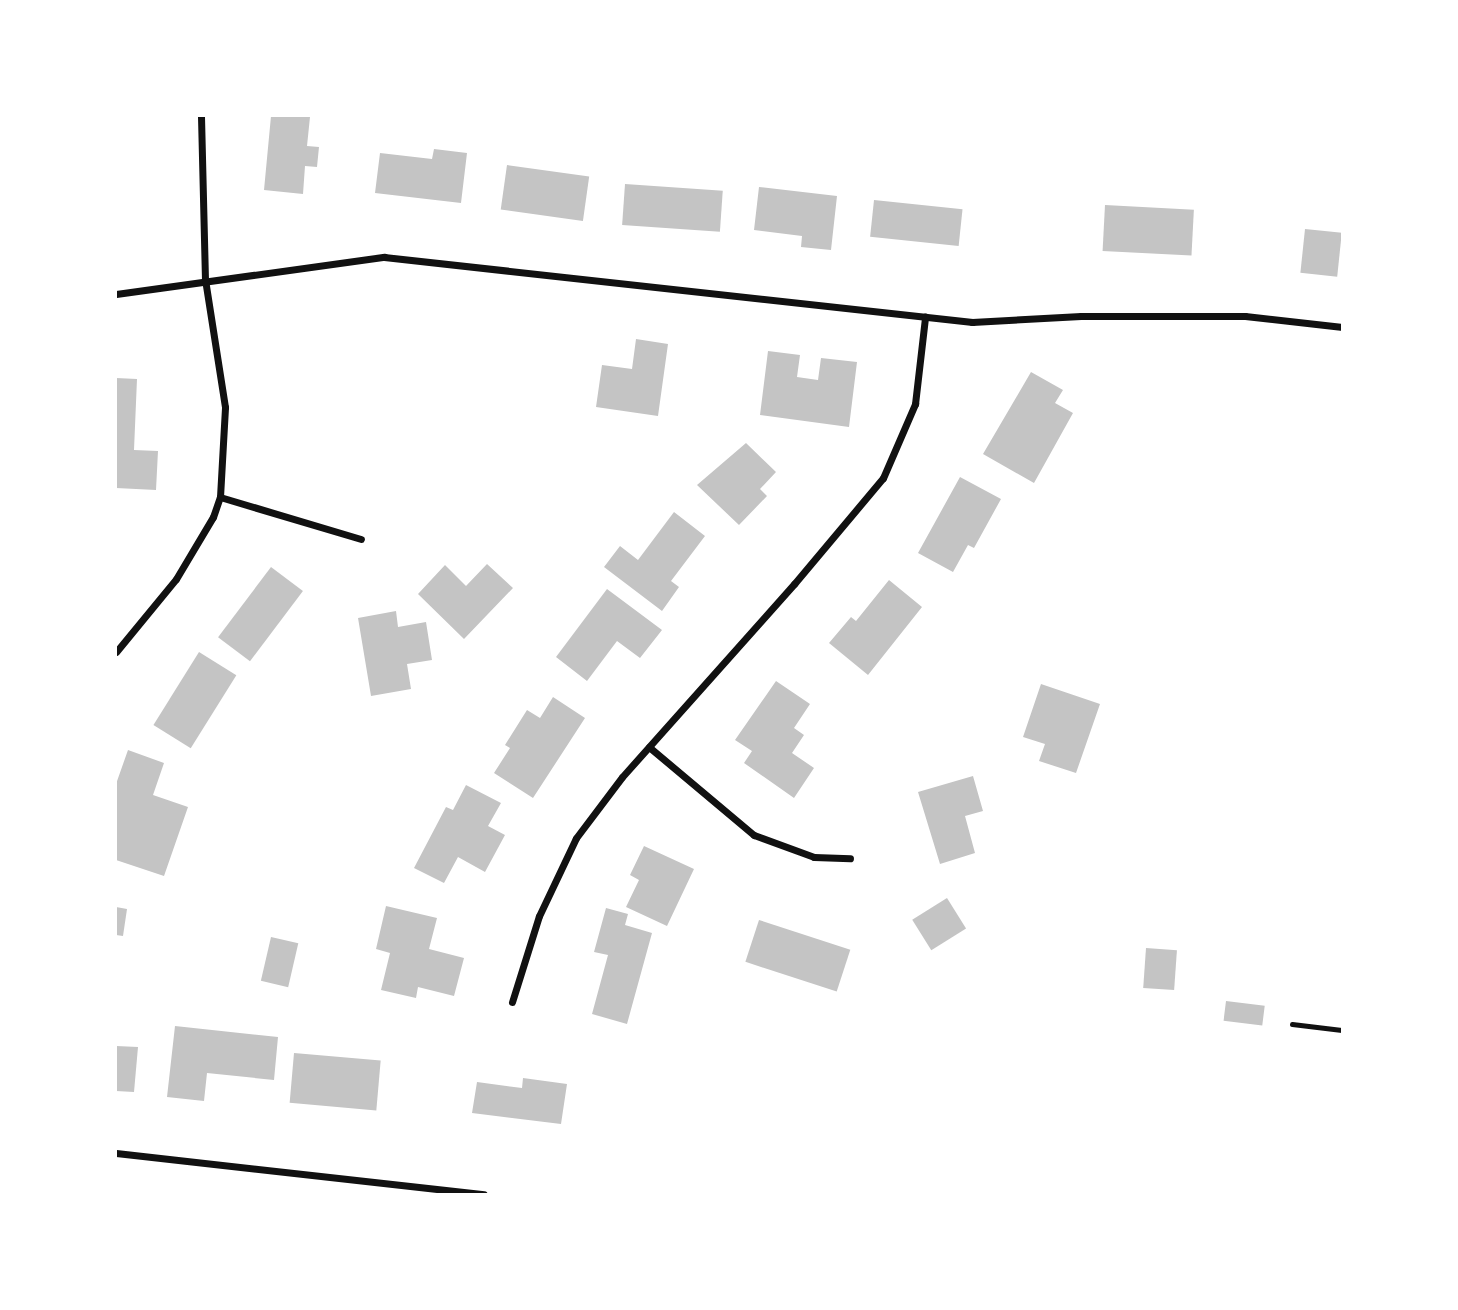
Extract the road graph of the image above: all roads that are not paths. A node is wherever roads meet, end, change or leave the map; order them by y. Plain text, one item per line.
1 (201, 116) edge
2 (205, 280) junction
3 (116, 294) edge
4 (925, 317) junction
5 (1342, 327) edge
6 (220, 497) junction
7 (361, 539) dead end
8 (116, 652) edge
9 (649, 747) junction
10 (850, 858) dead end
11 (512, 1002) dead end
12 (1292, 1024) dead end
13 (1342, 1030) edge
14 (116, 1153) edge
15 (484, 1195) edge

1 - 2 street
2 - 3 street
2 - 4 street
2 - 6 street
4 - 5 street
4 - 9 street
6 - 7 street
6 - 8 street
9 - 10 street
9 - 11 street
12 - 13 lane
14 - 15 street

